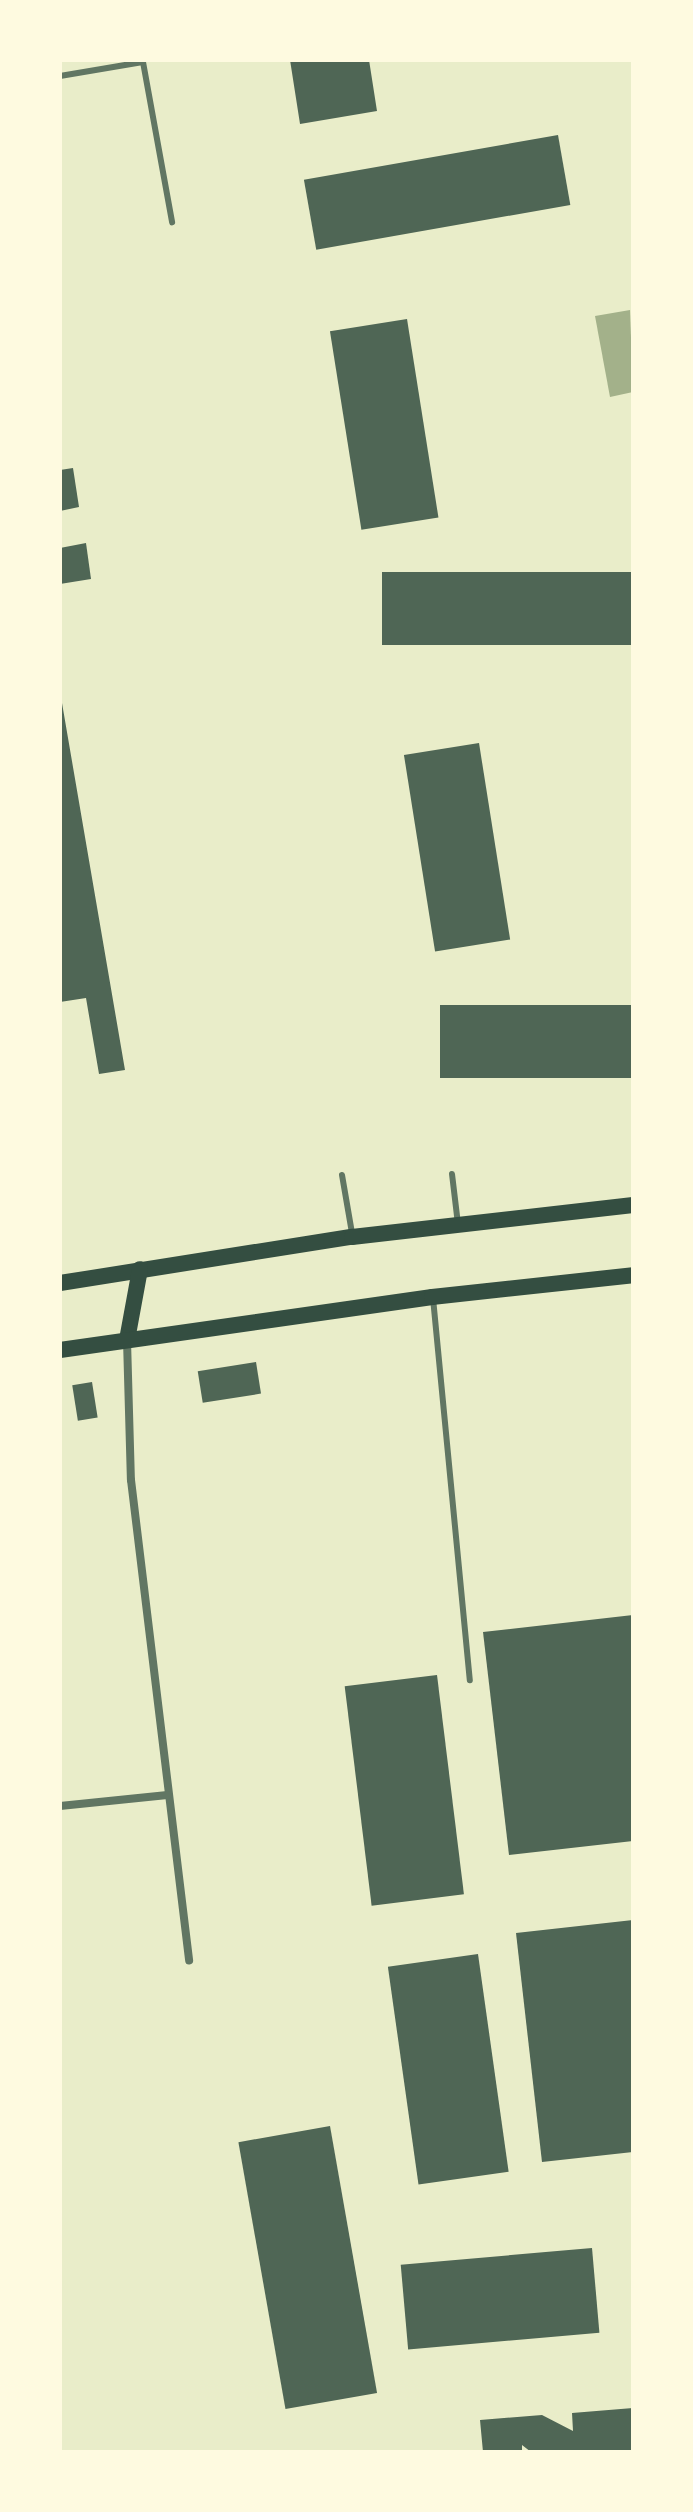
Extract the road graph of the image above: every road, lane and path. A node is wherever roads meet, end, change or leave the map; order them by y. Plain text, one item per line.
1 (60, 76) edge
2 (172, 222) dead end
3 (452, 1174) dead end
4 (342, 1175) dead end
5 (633, 1205) edge
6 (458, 1224) junction
7 (352, 1237) junction
8 (140, 1269) junction
9 (633, 1275) edge
10 (60, 1283) edge
11 (432, 1297) junction
12 (127, 1340) junction
13 (60, 1350) edge
14 (470, 1680) dead end
15 (167, 1795) junction
16 (60, 1806) edge
17 (189, 1961) dead end

1 - 2 lane
3 - 6 lane
4 - 7 lane
5 - 6 main road
6 - 7 main road
7 - 8 main road
8 - 10 main road
8 - 12 main road
9 - 11 main road
11 - 12 main road
11 - 14 lane
12 - 13 main road
12 - 15 street
15 - 16 street
15 - 17 street

